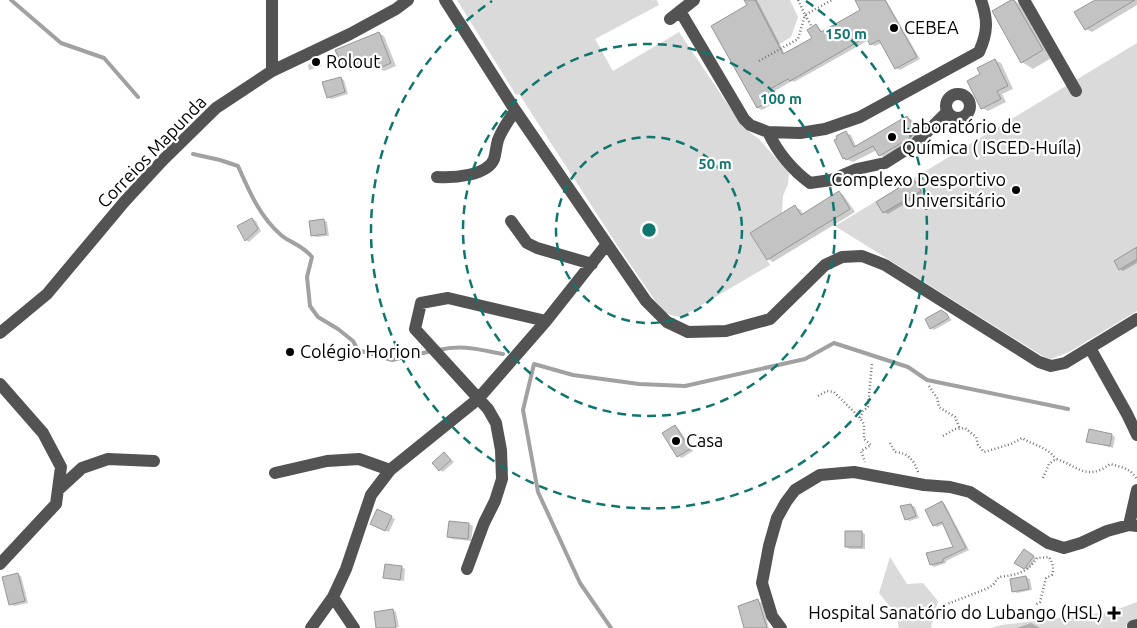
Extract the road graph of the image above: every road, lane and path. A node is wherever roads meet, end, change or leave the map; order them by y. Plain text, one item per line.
1 (272, 0) edge
2 (408, 0) edge
3 (445, 0) edge
4 (694, 0) edge
5 (798, 0) edge
6 (832, 0) edge
7 (981, 0) edge
8 (1024, 0) edge
9 (806, 14) junction
10 (812, 27) dead end
11 (759, 61) dead end
12 (272, 71) junction
13 (1076, 91) dead end
14 (516, 110) junction
15 (948, 112) dead end
16 (768, 132) junction
17 (438, 177) dead end
18 (511, 221) dead end
19 (607, 244) junction
20 (592, 264) junction
21 (1137, 319) edge
22 (546, 321) junction
23 (0, 333) edge
24 (1090, 348) junction
25 (872, 363) dead end
26 (0, 384) edge
27 (929, 386) dead end
28 (818, 396) dead end
29 (478, 399) junction
30 (860, 418) junction
31 (960, 429) junction
32 (1137, 435) edge
33 (943, 436) dead end
34 (890, 443) dead end
35 (1056, 460) junction
36 (154, 461) dead end
37 (390, 470) junction
38 (275, 473) dead end
39 (867, 474) junction
40 (1043, 478) dead end
41 (918, 479) dead end
42 (1137, 480) edge
43 (58, 490) junction
44 (1137, 490) edge
45 (1133, 526) edge
46 (0, 564) edge
47 (467, 570) dead end
48 (333, 597) junction
49 (1035, 605) dead end
50 (942, 606) dead end
51 (311, 628) edge
52 (354, 628) edge
53 (781, 628) edge

1 - 12 street
2 - 12 street, Correios Mapunda
3 - 14 street
4 - 16 street
5 - 9 path
6 - 9 path
7 - 16 street
8 - 13 street
9 - 10 path
9 - 11 path
12 - 23 street, Correios Mapunda
14 - 17 street
14 - 19 street
15 - 16 street
18 - 20 street
19 - 20 street
19 - 24 street
20 - 22 street
21 - 24 street
22 - 29 street
22 - 29 street
24 - 32 street
25 - 30 path
26 - 43 street
27 - 31 path
28 - 30 path
29 - 37 street
29 - 47 street
30 - 39 path
31 - 33 path
31 - 35 path
34 - 41 path
35 - 40 path
35 - 42 path
36 - 43 street
37 - 38 street
37 - 48 street
39 - 45 street
39 - 53 street
43 - 46 street
44 - 45 street
48 - 51 street
48 - 52 street
49 - 50 path

